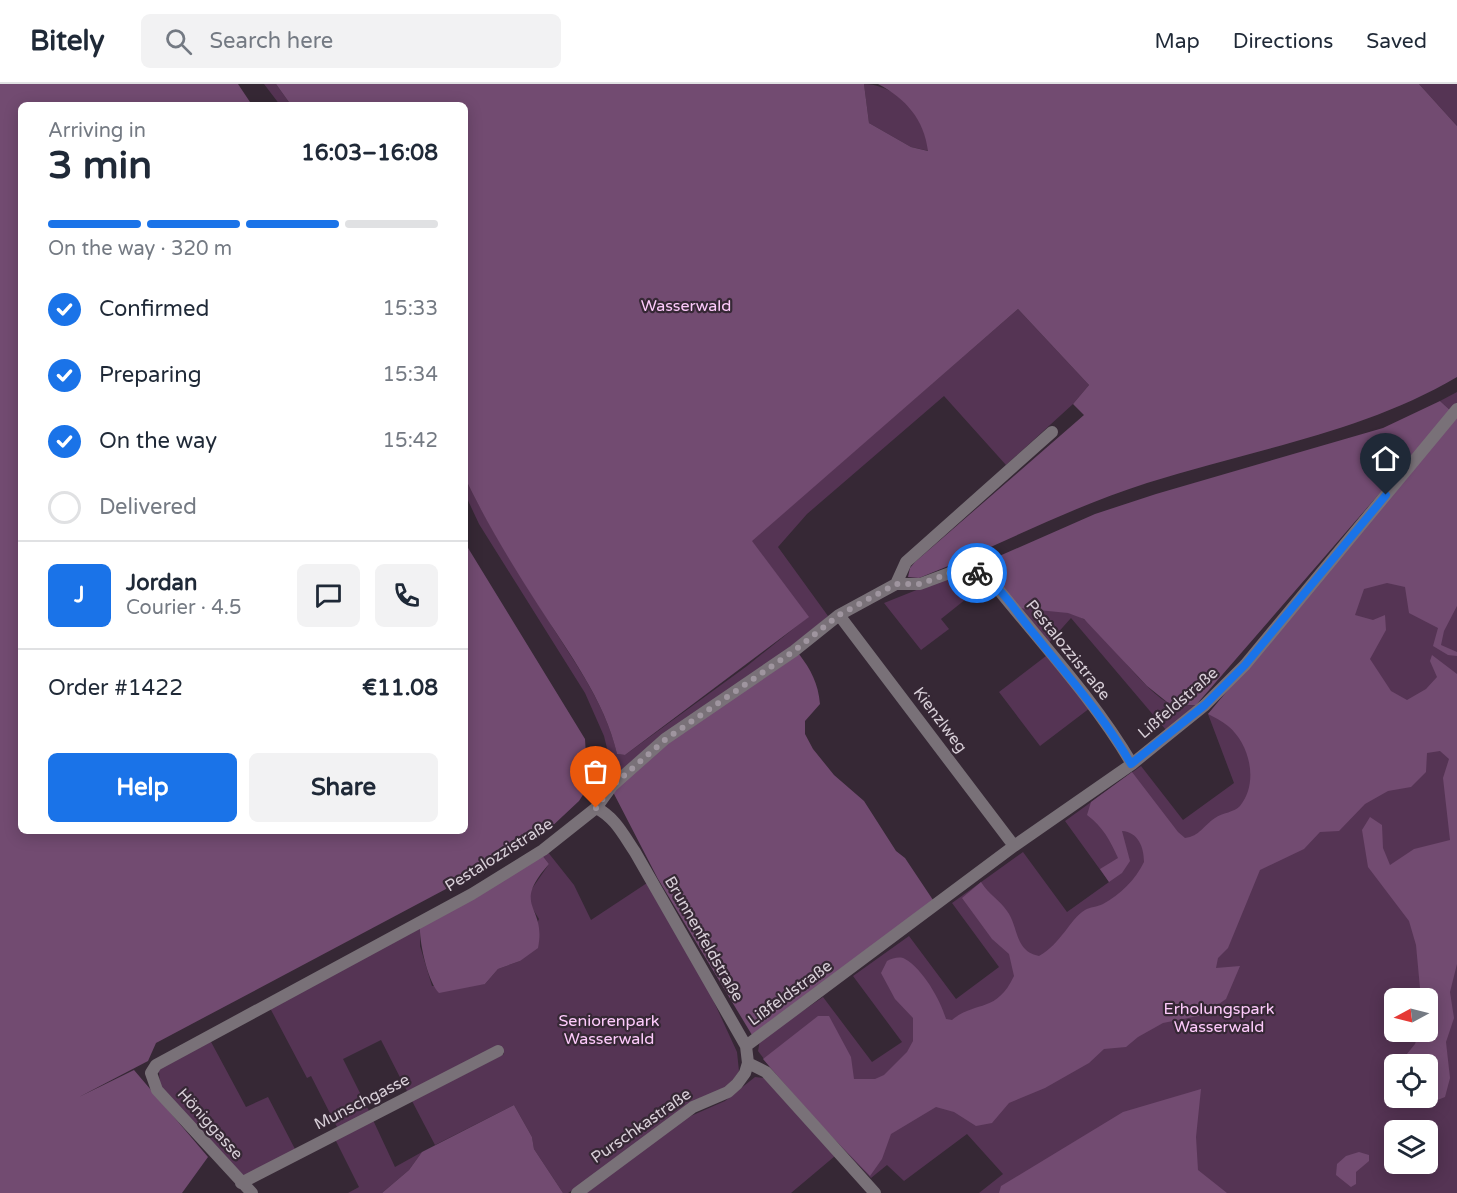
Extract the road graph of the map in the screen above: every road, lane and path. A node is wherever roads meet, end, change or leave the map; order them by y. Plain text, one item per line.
1 (1457, 409) edge
2 (1052, 432) dead end
3 (896, 584) junction
4 (839, 615) junction
5 (1131, 764) junction
6 (596, 808) junction
7 (1014, 846) junction
8 (746, 1046) junction
9 (498, 1051) dead end
10 (748, 1063) junction
11 (151, 1073) joint
12 (241, 1183) junction
13 (252, 1193) edge
14 (577, 1193) edge
15 (875, 1193) edge

1 - 5 street, Lißfeldstraße
2 - 3 street
3 - 4 street, Pestalozzistraße
3 - 5 street, Pestalozzistraße
4 - 6 street, Pestalozzistraße
4 - 7 street, Kienzlweg
5 - 7 street, Lißfeldstraße
6 - 8 street, Brunnenfeldstraße
6 - 11 street, Pestalozzistraße
7 - 8 street, Lißfeldstraße
8 - 10 street, Brunnenfeldstraße
9 - 12 street, Munschgasse
10 - 14 street, Purschkastraße
10 - 15 street
11 - 12 street, Höniggasse
12 - 13 street, Höniggasse

